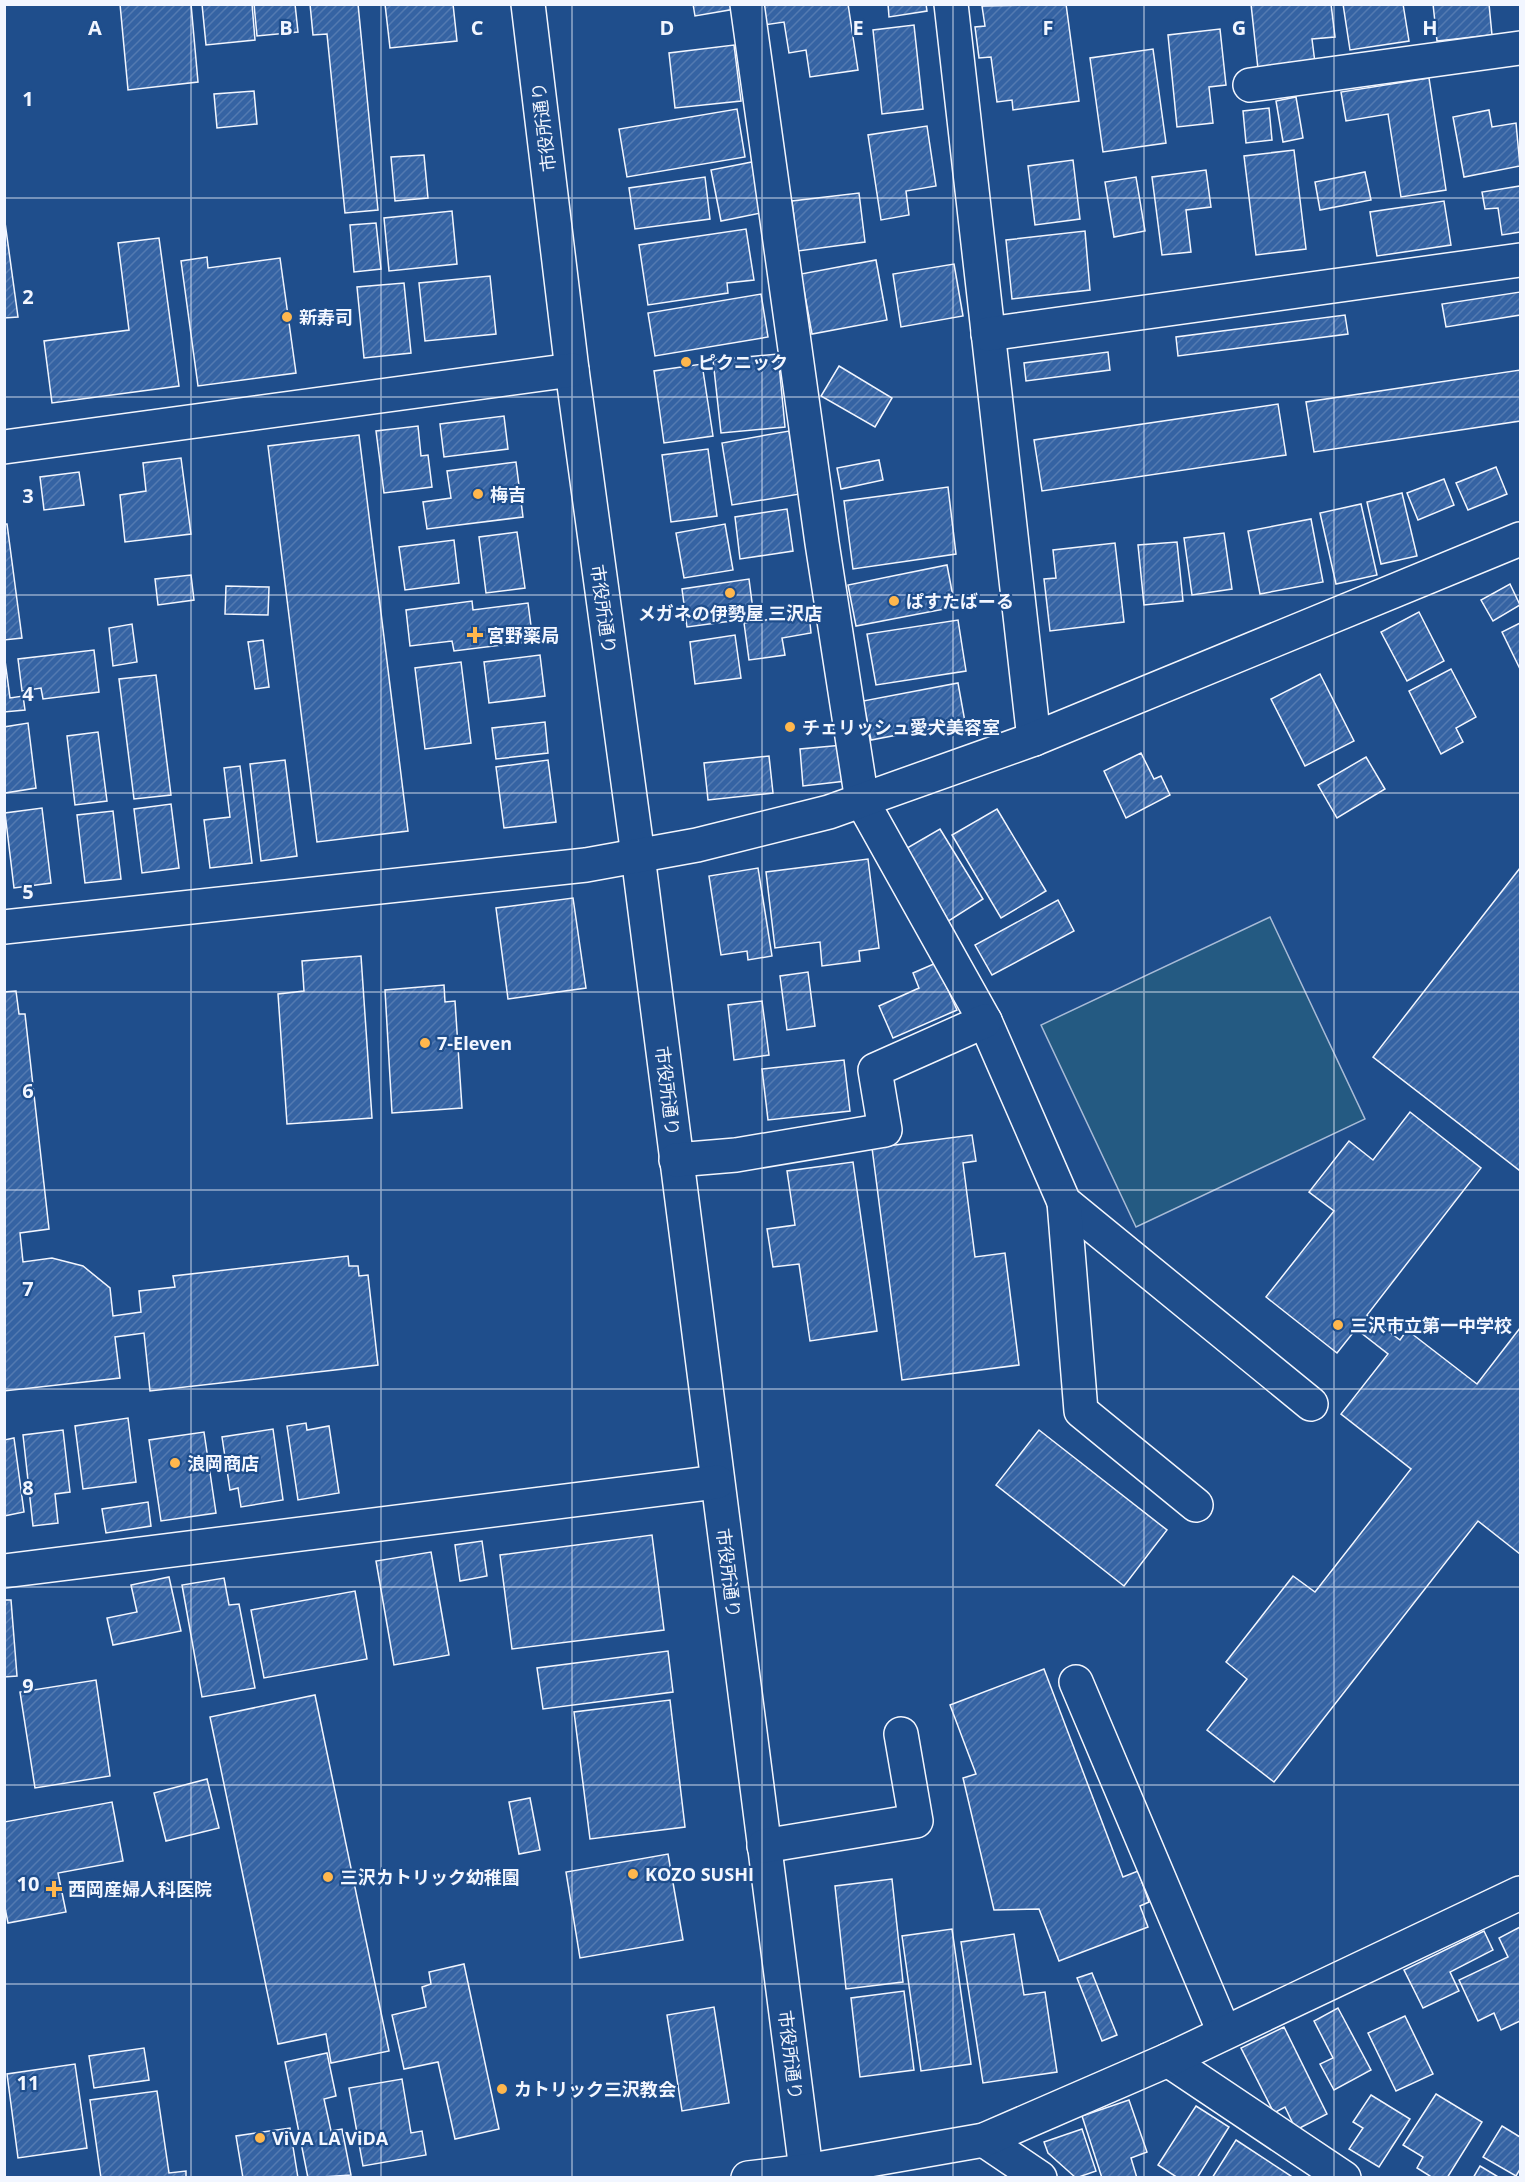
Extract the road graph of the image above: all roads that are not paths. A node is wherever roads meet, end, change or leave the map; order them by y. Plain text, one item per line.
1 (528, 4) edge
2 (747, 4) edge
3 (951, 4) edge
4 (1521, 48) edge
5 (1250, 85) dead end
6 (1521, 260) edge
7 (988, 334) junction
8 (572, 370) junction
9 (4, 447) edge
10 (1521, 539) edge
11 (1034, 739) junction
12 (862, 801) junction
13 (638, 856) junction
14 (4, 927) edge
15 (985, 1020) junction
16 (676, 1160) junction
17 (1064, 1202) junction
18 (1311, 1404) dead end
19 (717, 1482) junction
20 (1196, 1505) dead end
21 (4, 1571) edge
22 (1076, 1682) dead end
23 (901, 1734) dead end
24 (764, 1846) junction
25 (1521, 1893) edge
26 (1224, 2032) junction
27 (1168, 2060) junction
28 (984, 2140) junction
29 (807, 2174) edge
30 (748, 2178) edge
31 (1040, 2178) edge
32 (1344, 2178) edge

1 - 8 street, 市役所通り
2 - 12 street
3 - 7 street
4 - 5 street
6 - 7 street
7 - 11 street
8 - 9 street
8 - 13 street, 市役所通り
10 - 11 street
11 - 12 street
12 - 13 street
12 - 15 street
13 - 14 street
13 - 16 street, 市役所通り
15 - 16 street
15 - 17 street
16 - 19 street, 市役所通り
17 - 18 street
17 - 20 street
19 - 21 street
19 - 24 street, 市役所通り
22 - 26 street
23 - 24 street
24 - 29 street, 市役所通り
25 - 26 street
26 - 27 street
27 - 28 street
27 - 32 street
28 - 29 street
28 - 31 street
29 - 30 street

